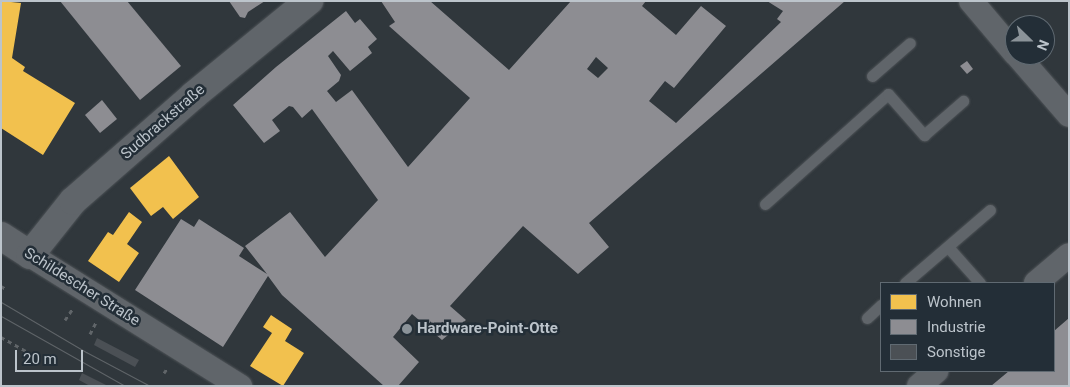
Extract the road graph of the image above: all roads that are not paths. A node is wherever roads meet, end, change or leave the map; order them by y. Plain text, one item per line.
1 (309, 1) edge
2 (971, 1) edge
3 (1005, 41) edge
4 (910, 43) dead end
5 (1026, 65) edge
6 (872, 76) dead end
7 (963, 101) dead end
8 (1069, 115) edge
9 (766, 204) dead end
10 (990, 210) dead end
11 (1, 236) edge
12 (948, 246) junction
13 (30, 255) junction
14 (1069, 255) edge
15 (907, 282) edge
16 (979, 282) edge
17 (1037, 282) edge
18 (880, 306) edge
19 (866, 318) dead end
20 (935, 372) edge
21 (240, 386) edge
22 (919, 386) edge

1 - 13 street, Sudbrackstraße
2 - 3 street
4 - 6 lane
5 - 8 street
7 - 9 lane
10 - 12 lane
11 - 13 street, Schildescher Straße
12 - 15 lane
12 - 16 lane
13 - 21 street, Schildescher Straße
14 - 17 street
18 - 19 lane
20 - 22 street

